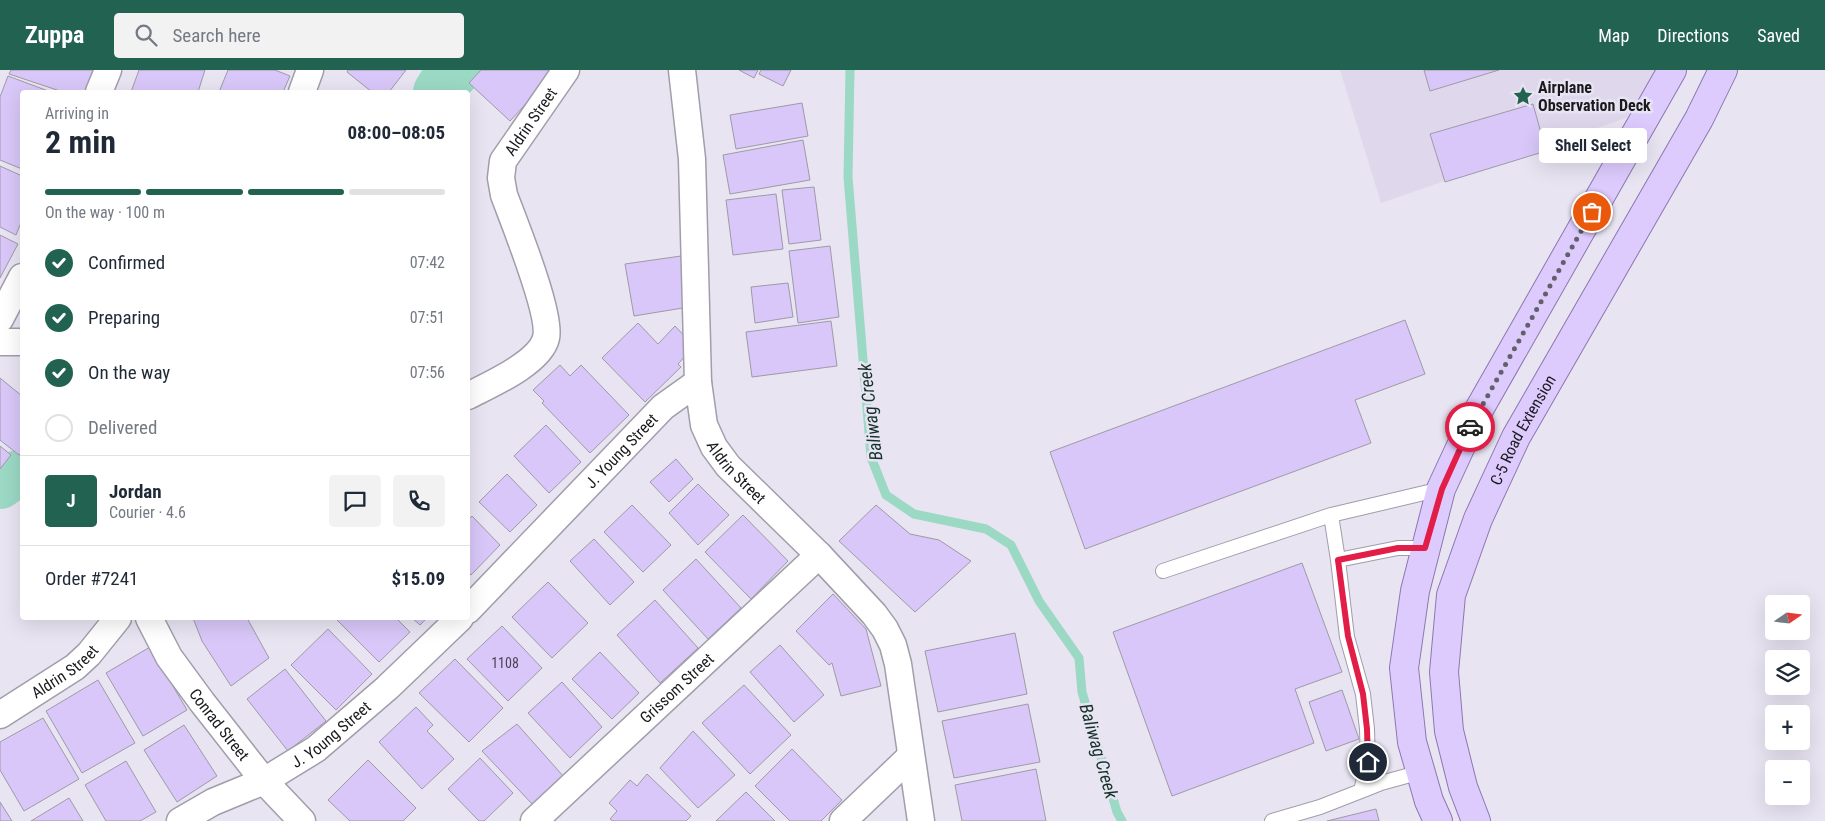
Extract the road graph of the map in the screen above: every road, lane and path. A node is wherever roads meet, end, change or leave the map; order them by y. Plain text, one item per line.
1 (108, 70) edge
2 (310, 70) edge
3 (566, 70) edge
4 (682, 70) edge
5 (1672, 70) edge
6 (1723, 70) edge
7 (100, 90) edge
8 (303, 90) edge
9 (20, 281) edge
10 (0, 319) edge
11 (0, 342) edge
12 (20, 342) edge
13 (698, 382) junction
14 (470, 395) edge
15 (1442, 489) junction
16 (1331, 514) junction
17 (1425, 548) junction
18 (819, 555) junction
19 (1338, 560) junction
20 (1163, 571) dead end
21 (470, 608) edge
22 (116, 620) edge
23 (150, 620) edge
24 (458, 620) edge
25 (0, 715) edge
26 (911, 756) junction
27 (1421, 772) junction
28 (264, 782) junction
29 (1361, 791) junction
30 (180, 821) edge
31 (302, 821) edge
32 (534, 821) edge
33 (843, 821) edge
34 (921, 821) edge
35 (1272, 821) edge
36 (1438, 821) edge
37 (1476, 821) edge

1 - 7 street
2 - 8 street
3 - 14 street, Aldrin Street
4 - 13 street, Aldrin Street
5 - 15 main road
6 - 37 main road, C-5 Road Extension
9 - 10 street
11 - 12 street
13 - 18 street, Aldrin Street
13 - 21 street, J. Young Street
15 - 16 lane
15 - 17 main road
16 - 19 lane
16 - 20 lane
17 - 19 lane
17 - 27 main road
18 - 26 street, Aldrin Street
18 - 32 street, Grissom Street
19 - 29 lane
22 - 25 street, Aldrin Street
23 - 28 street, Conrad Street
24 - 28 street, J. Young Street
26 - 33 street
26 - 34 street, Aldrin Street
27 - 29 lane
27 - 36 main road
28 - 30 street, J. Young Street
28 - 31 street, Conrad Street
29 - 35 lane

